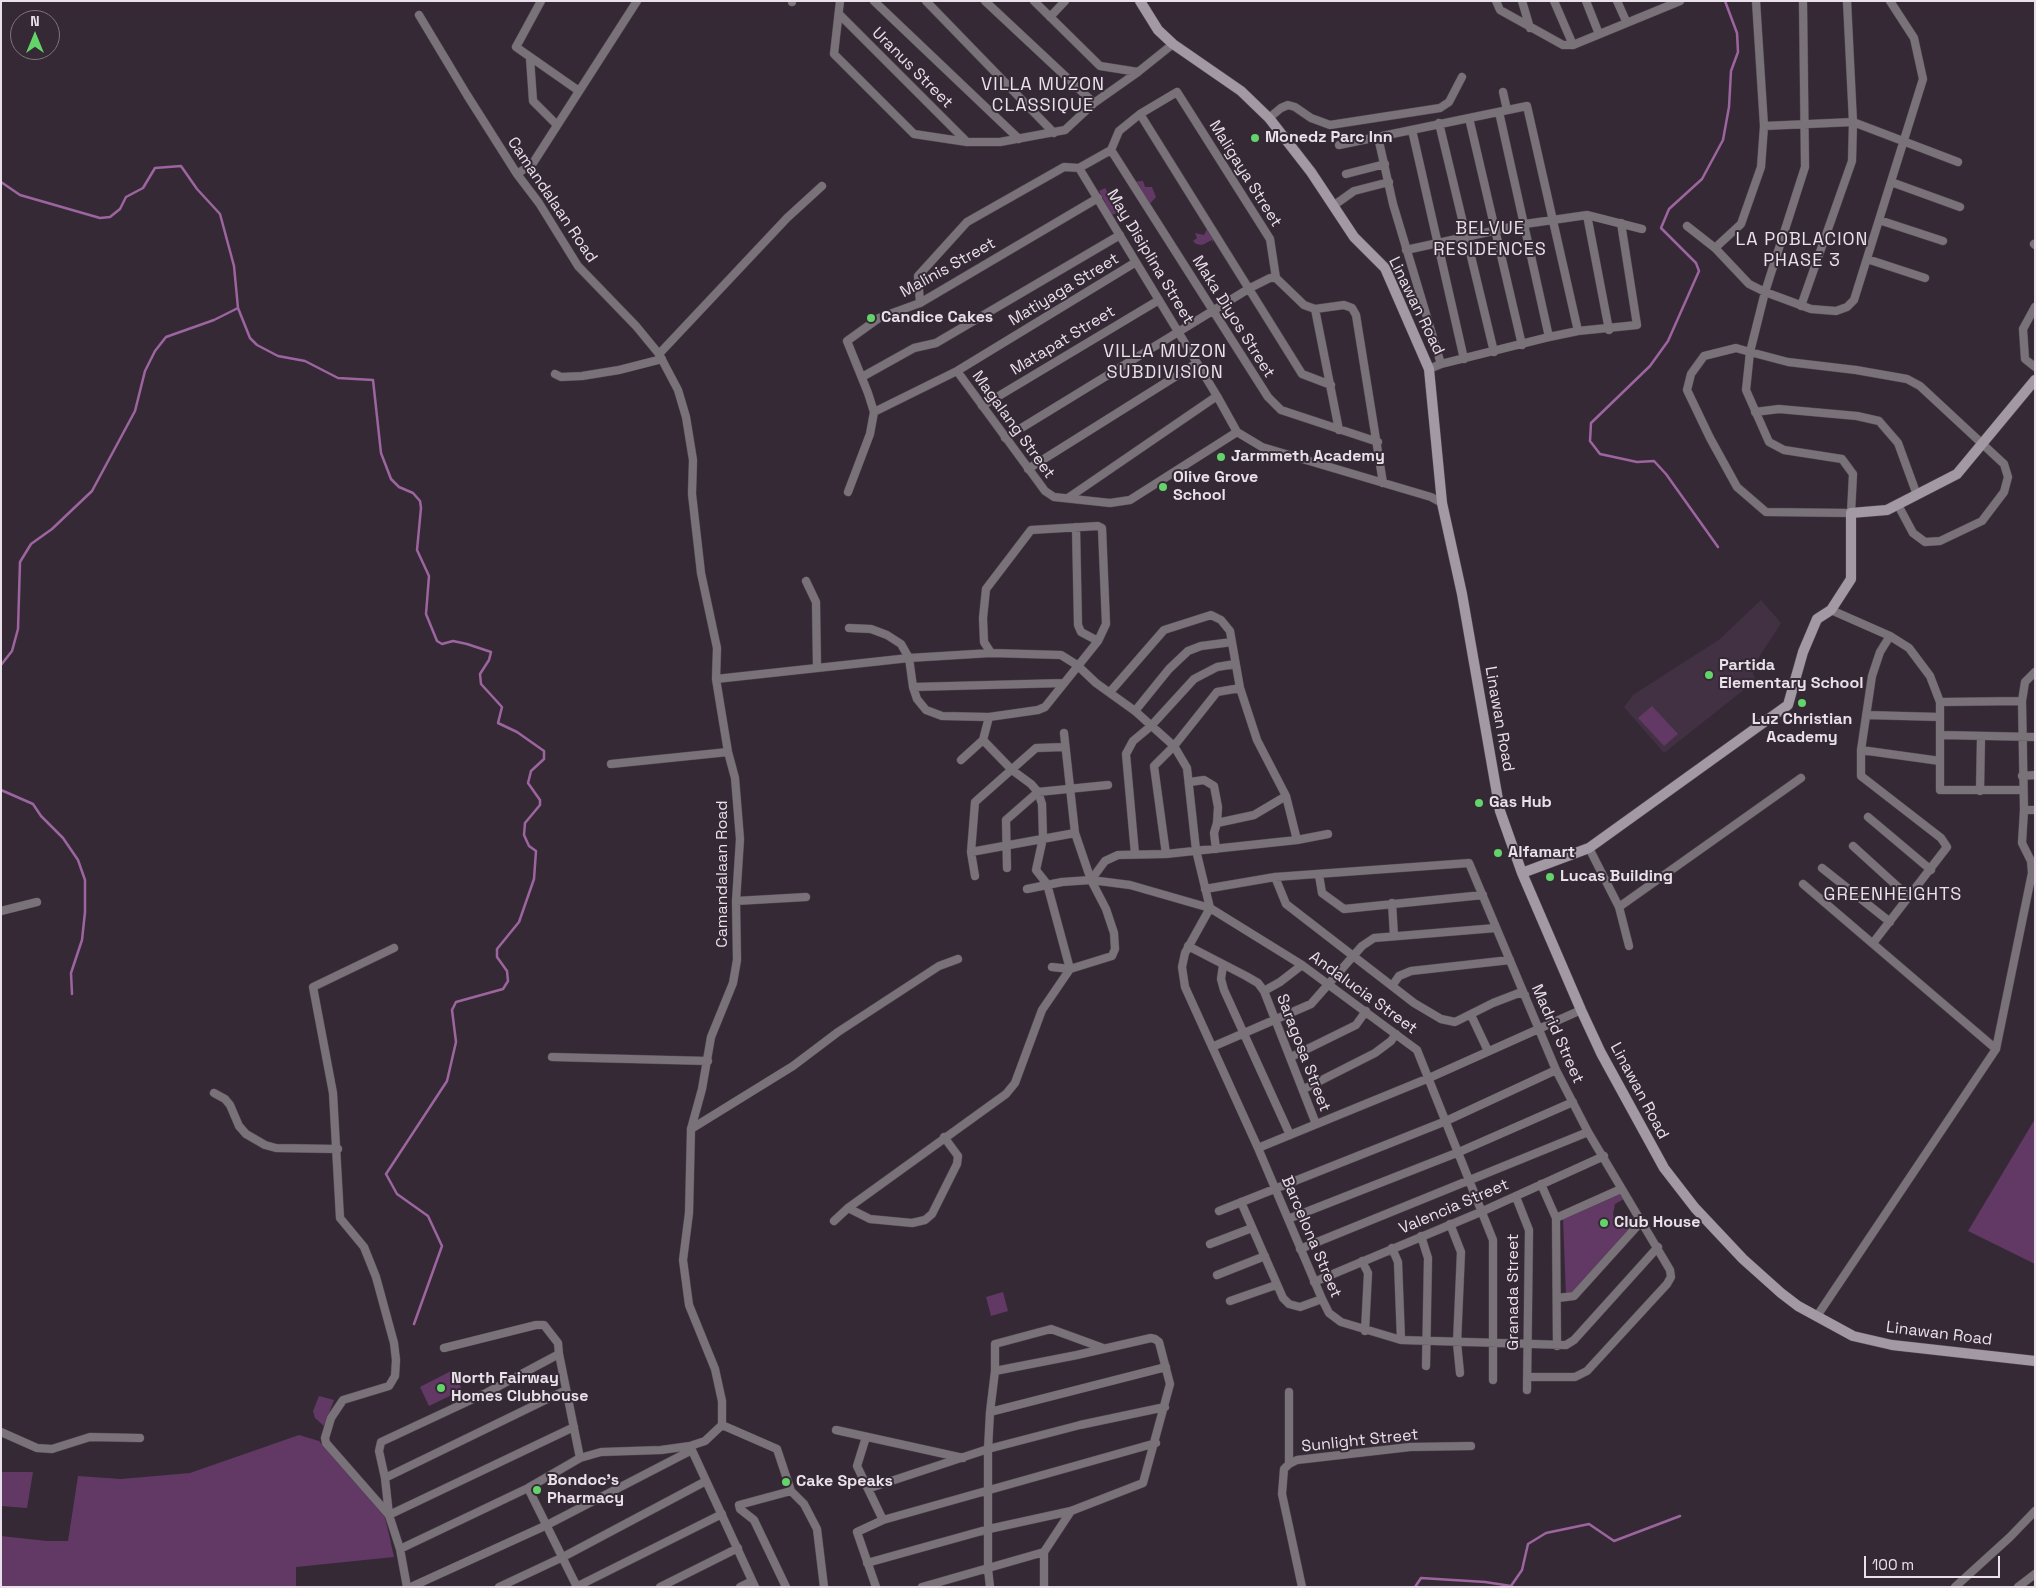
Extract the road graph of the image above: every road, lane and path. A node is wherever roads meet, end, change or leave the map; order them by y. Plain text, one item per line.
1 (541, 1) edge
2 (637, 1) edge
3 (840, 1) edge
4 (874, 1) edge
5 (926, 1) edge
6 (986, 1) edge
7 (1034, 1) edge
8 (1065, 1) edge
9 (1140, 1) edge
10 (1496, 1) edge
11 (1522, 1) edge
12 (1554, 1) edge
13 (1586, 1) edge
14 (1617, 1) edge
15 (1652, 1) edge
16 (1680, 1) edge
17 (1756, 1) edge
18 (1803, 1) edge
19 (1846, 1) edge
20 (1890, 1) edge
21 (1656, 10) junction
22 (839, 14) junction
23 (419, 15) dead end
24 (1050, 17) junction
25 (1626, 21) junction
26 (1530, 28) junction
27 (1599, 34) junction
28 (1173, 44) junction
29 (1573, 45) junction
30 (530, 58) junction
31 (1138, 72) junction
32 (1462, 78) dead end
33 (579, 91) junction
34 (1503, 92) dead end
35 (1094, 103) junction
36 (1507, 110) junction
37 (1499, 112) junction
38 (1140, 114) junction
39 (1270, 118) junction
40 (1469, 118) junction
41 (1853, 122) junction
42 (1439, 123) junction
43 (557, 125) junction
44 (1805, 125) junction
45 (1764, 126) junction
46 (1412, 130) junction
47 (1054, 133) junction
48 (1378, 137) junction
49 (1019, 139) junction
50 (967, 142) junction
51 (1903, 142) junction
52 (1339, 145) dead end
53 (1111, 150) junction
54 (1958, 162) dead end
55 (1385, 164) junction
56 (1079, 168) junction
57 (517, 174) junction
58 (1346, 174) dead end
59 (1389, 182) junction
60 (1891, 182) junction
61 (822, 186) dead end
62 (1098, 198) junction
63 (1332, 206) junction
64 (1960, 207) dead end
65 (1587, 215) junction
66 (1554, 219) junction
67 (1879, 220) junction
68 (1621, 223) junction
69 (1525, 224) junction
70 (1687, 226) dead end
71 (1642, 228) dead end
72 (1495, 230) junction
73 (1120, 235) junction
74 (1466, 236) junction
75 (1943, 241) dead end
76 (1437, 242) junction
77 (1715, 248) junction
78 (1406, 250) junction
79 (1867, 259) junction
80 (1136, 262) junction
81 (1276, 278) junction
82 (1924, 278) dead end
83 (1250, 288) junction
84 (1765, 292) junction
85 (1159, 300) junction
86 (920, 303) junction
87 (1801, 306) junction
88 (2035, 307) edge
89 (1315, 309) junction
90 (1214, 310) junction
91 (1609, 330) junction
92 (1578, 331) junction
93 (1178, 332) junction
94 (1550, 337) junction
95 (1522, 345) junction
96 (1494, 352) junction
97 (1750, 352) junction
98 (660, 357) junction
99 (1464, 358) junction
100 (1197, 363) junction
101 (1441, 364) junction
102 (2035, 367) edge
103 (1429, 369) junction
104 (958, 371) junction
105 (555, 374) dead end
106 (862, 377) junction
107 (2035, 380) edge
108 (1331, 385) junction
109 (1217, 396) junction
110 (982, 406) junction
111 (874, 412) junction
112 (1754, 412) junction
113 (1339, 430) junction
114 (1237, 432) junction
115 (1005, 438) junction
116 (1378, 442) junction
117 (1981, 445) junction
118 (1028, 469) junction
119 (1383, 483) junction
120 (848, 492) dead end
121 (1917, 495) junction
122 (1068, 498) junction
123 (1442, 503) junction
124 (1898, 505) junction
125 (1851, 513) junction
126 (1076, 527) junction
127 (806, 581) dead end
128 (1831, 610) junction
129 (849, 628) dead end
130 (1890, 636) junction
131 (1098, 640) junction
132 (1232, 642) junction
133 (991, 653) junction
134 (909, 658) junction
135 (1235, 664) junction
136 (1077, 665) junction
137 (817, 667) junction
138 (2035, 672) edge
139 (716, 679) junction
140 (1064, 683) junction
141 (913, 687) junction
142 (1240, 688) junction
143 (1110, 692) junction
144 (2022, 701) junction
145 (1940, 702) junction
146 (1135, 711) junction
147 (1866, 715) junction
148 (989, 717) junction
149 (1940, 717) junction
150 (1151, 726) junction
151 (1064, 733) dead end
152 (1941, 735) junction
153 (1981, 737) junction
154 (2022, 737) junction
155 (2035, 737) edge
156 (984, 740) junction
157 (1174, 746) junction
158 (1065, 747) junction
159 (1861, 750) junction
160 (728, 752) junction
161 (961, 760) dead end
162 (1940, 761) junction
163 (611, 764) dead end
164 (1012, 770) junction
165 (2035, 775) edge
166 (2022, 776) junction
167 (1801, 778) dead end
168 (1190, 782) junction
169 (1108, 785) dead end
170 (1069, 788) junction
171 (2023, 790) junction
172 (1980, 791) junction
173 (1038, 792) junction
174 (1286, 796) junction
175 (2024, 810) junction
176 (2035, 810) edge
177 (1868, 817) dead end
178 (1217, 823) junction
179 (1075, 833) junction
180 (1328, 834) dead end
181 (1043, 838) junction
182 (1297, 840) junction
183 (1006, 845) junction
184 (1853, 846) dead end
185 (1589, 848) junction
186 (1216, 849) junction
187 (1196, 850) junction
188 (972, 852) junction
189 (1135, 854) junction
190 (1166, 854) junction
191 (1007, 868) dead end
192 (1822, 868) dead end
193 (1930, 870) junction
194 (1522, 873) junction
195 (1319, 875) junction
196 (975, 876) dead end
197 (1275, 877) junction
198 (1091, 880) junction
199 (1047, 884) junction
200 (1804, 884) dead end
201 (1027, 889) dead end
202 (1206, 889) junction
203 (1483, 895) junction
204 (806, 897) dead end
205 (1909, 897) junction
206 (736, 901) junction
207 (37, 902) dead end
208 (1392, 903) junction
209 (1619, 907) junction
210 (1210, 908) junction
211 (1, 911) edge
212 (1890, 922) junction
213 (1496, 928) junction
214 (1394, 936) junction
215 (1873, 944) junction
216 (1188, 946) junction
217 (1629, 946) dead end
218 (394, 948) dead end
219 (1353, 956) junction
220 (958, 959) dead end
221 (1510, 960) junction
222 (1223, 965) junction
223 (1302, 965) junction
224 (1052, 967) dead end
225 (1070, 969) junction
226 (1329, 984) junction
227 (1392, 986) junction
228 (1264, 991) junction
229 (1525, 995) junction
230 (1581, 1010) junction
231 (1366, 1012) junction
232 (1471, 1015) junction
233 (1275, 1021) junction
234 (1539, 1029) junction
235 (1242, 1033) junction
236 (1396, 1034) junction
237 (1212, 1047) junction
238 (1996, 1049) junction
239 (1488, 1051) junction
240 (552, 1057) dead end
241 (1291, 1057) junction
242 (708, 1062) junction
243 (1556, 1070) junction
244 (1428, 1078) junction
245 (1304, 1088) junction
246 (214, 1093) dead end
247 (1573, 1102) junction
248 (1446, 1121) junction
249 (1316, 1124) junction
250 (691, 1129) junction
251 (1588, 1132) junction
252 (1290, 1135) junction
253 (944, 1137) junction
254 (1258, 1148) junction
255 (338, 1149) junction
256 (1459, 1152) junction
257 (1604, 1156) junction
258 (1470, 1179) junction
259 (1541, 1184) junction
260 (1621, 1189) junction
261 (1275, 1190) junction
262 (1516, 1197) junction
263 (1241, 1202) junction
264 (848, 1208) junction
265 (1219, 1211) dead end
266 (1483, 1211) junction
267 (1556, 1218) junction
268 (1288, 1219) junction
269 (1640, 1219) junction
270 (834, 1221) dead end
271 (1450, 1224) junction
272 (1252, 1228) junction
273 (1421, 1236) junction
274 (1210, 1244) dead end
275 (1658, 1247) junction
276 (1392, 1248) junction
277 (1300, 1249) junction
278 (1265, 1256) junction
279 (1362, 1261) junction
280 (1217, 1275) dead end
281 (1314, 1282) junction
282 (1276, 1285) junction
283 (1558, 1298) junction
284 (1322, 1299) junction
285 (1230, 1301) dead end
286 (1817, 1316) junction
287 (1365, 1331) junction
288 (1401, 1340) junction
289 (1428, 1342) junction
290 (1457, 1343) junction
291 (1493, 1344) junction
292 (1526, 1344) junction
293 (1557, 1346) junction
294 (444, 1348) dead end
295 (1104, 1349) junction
296 (559, 1354) junction
297 (2035, 1361) edge
298 (1426, 1366) dead end
299 (1166, 1367) junction
300 (996, 1371) junction
301 (1460, 1373) dead end
302 (1528, 1377) junction
303 (1493, 1380) dead end
304 (566, 1390) junction
305 (1527, 1390) dead end
306 (1289, 1392) dead end
307 (1165, 1407) junction
308 (990, 1412) junction
309 (722, 1425) junction
310 (574, 1427) junction
311 (836, 1430) dead end
312 (1, 1432) edge
313 (866, 1437) junction
314 (140, 1438) dead end
315 (1156, 1443) junction
316 (1471, 1446) dead end
317 (691, 1448) junction
318 (988, 1449) junction
319 (580, 1458) junction
320 (965, 1458) junction
321 (1289, 1464) junction
322 (385, 1478) junction
323 (706, 1481) junction
324 (528, 1488) junction
325 (870, 1488) junction
326 (988, 1490) junction
327 (791, 1491) junction
328 (1070, 1511) junction
329 (2035, 1511) edge
330 (722, 1514) junction
331 (389, 1515) junction
332 (882, 1520) junction
333 (548, 1525) junction
334 (989, 1529) junction
335 (738, 1548) junction
336 (400, 1549) junction
337 (1044, 1552) junction
338 (563, 1557) junction
339 (868, 1563) junction
340 (988, 1569) junction
341 (2035, 1574) edge
342 (949, 1583) edge
343 (753, 1584) edge
344 (407, 1587) edge
345 (411, 1587) edge
346 (499, 1587) edge
347 (577, 1587) edge
348 (660, 1587) edge
349 (740, 1587) edge
350 (786, 1587) edge
351 (824, 1587) edge
352 (876, 1587) edge
353 (922, 1587) edge
354 (990, 1587) edge
355 (1044, 1587) edge
356 (1302, 1587) edge
357 (1955, 1587) edge
358 (2018, 1587) edge

1 - 30 street
2 - 33 street
3 - 22 street
4 - 49 street
5 - 47 street
6 - 35 street
7 - 24 street
8 - 24 street
9 - 28 street, Linawan Road
10 - 26 street
11 - 26 street
12 - 29 street
13 - 27 street
14 - 25 street
15 - 21 street
16 - 21 street
17 - 45 street
18 - 44 street
19 - 41 street
20 - 51 street
21 - 25 street
22 - 50 street, Uranus Street
22 - 50 street
23 - 57 street, Camandalaan Road
24 - 31 street
25 - 27 street
26 - 29 street
27 - 29 street
28 - 31 street
28 - 39 street, Linawan Road
30 - 33 street
30 - 43 street
31 - 35 street
32 - 39 street
33 - 43 street
34 - 36 street
35 - 47 street
36 - 37 street
36 - 66 street
37 - 40 street
37 - 69 street
38 - 53 street
38 - 81 street, Maligaya Street
38 - 83 street
39 - 63 street, Linawan Road
40 - 42 street
40 - 72 street
41 - 44 street
41 - 51 street
41 - 87 street
42 - 46 street
42 - 74 street
43 - 57 street
44 - 45 street
44 - 84 street
45 - 77 street
46 - 48 street
46 - 76 street
47 - 49 street
48 - 52 street
48 - 55 street
49 - 50 street
51 - 54 street
51 - 60 street
53 - 56 street
53 - 90 street, Maka Diyos Street
55 - 58 street
55 - 59 street
56 - 62 street, May Disiplina Street
56 - 86 street
57 - 98 street, Camandalaan Road
59 - 63 street
59 - 78 street
60 - 64 street
60 - 67 street
61 - 98 street
62 - 73 street, May Disiplina Street
62 - 86 street, Malinis Street
63 - 103 street, Linawan Road
65 - 66 street
65 - 68 street
65 - 91 street
66 - 69 street
66 - 92 street
67 - 75 street
67 - 79 street
68 - 71 street
68 - 91 street
69 - 72 street
69 - 94 street
70 - 77 street
72 - 74 street
72 - 95 street
73 - 80 street, May Disiplina Street
73 - 106 street
74 - 76 street
74 - 96 street
76 - 78 street
76 - 99 street
77 - 84 street
78 - 101 street
79 - 82 street
79 - 87 street
80 - 85 street, May Disiplina Street
80 - 104 street, Matiyaga Street
81 - 83 street
81 - 89 street
83 - 90 street
83 - 108 street
84 - 87 street
84 - 97 street
85 - 93 street, May Disiplina Street
85 - 110 street, Matapat Street
86 - 106 street, Malinis Street
88 - 102 street
89 - 108 street
89 - 116 street
90 - 93 street
90 - 113 street, Maka Diyos Street
91 - 92 street
92 - 94 street
93 - 100 street, May Disiplina Street
93 - 115 street
94 - 95 street
95 - 96 street
96 - 99 street
97 - 112 street
97 - 117 street
97 - 125 street
98 - 105 street
98 - 139 street, Camandalaan Road
99 - 101 street
100 - 109 street, May Disiplina Street
100 - 118 street
101 - 103 street
103 - 123 street, Linawan Road
104 - 110 street, Magalang Street
104 - 111 street, Matiyaga Street
106 - 111 street, Malinis Street
107 - 117 street
108 - 113 street
109 - 114 street, May Disiplina Street
109 - 122 street
110 - 115 street, Magalang Street
111 - 120 street
112 - 121 street
112 - 125 street
113 - 116 street, Maka Diyos Street
114 - 119 street, May Disiplina Street
114 - 122 street, Magalang Street
115 - 118 street, Magalang Street
116 - 119 street
117 - 121 street
117 - 124 street
118 - 122 street, Magalang Street
119 - 123 street, May Disiplina Street
121 - 124 street
123 - 194 street, Linawan Road
124 - 125 street
125 - 128 street
126 - 131 street
126 - 131 street
126 - 133 street
127 - 137 street
128 - 130 street
128 - 185 street
129 - 134 street
130 - 145 street
130 - 147 street
131 - 136 street
132 - 135 street
132 - 143 street
132 - 146 street
133 - 134 street
133 - 136 street
134 - 137 street
134 - 141 street
135 - 142 street
135 - 150 street
136 - 140 street
136 - 143 street
137 - 139 street
138 - 144 street
139 - 160 street, Camandalaan Road
140 - 141 street
140 - 148 street
141 - 148 street
142 - 157 street
142 - 174 street
143 - 146 street
144 - 145 street
144 - 154 street
145 - 149 street
146 - 150 street
147 - 149 street
147 - 159 street
148 - 156 street
149 - 152 street
150 - 157 street
150 - 189 street
151 - 158 street
152 - 153 street
152 - 162 street
153 - 154 street
153 - 172 street
154 - 155 street
154 - 166 street
156 - 161 street
156 - 164 street
157 - 168 street
157 - 190 street
158 - 164 street
158 - 170 street
159 - 162 street
159 - 193 street
160 - 163 street
160 - 206 street, Camandalaan Road
162 - 172 street
164 - 173 street
164 - 188 street
165 - 166 street
166 - 171 street
167 - 209 street
168 - 178 street
168 - 187 street
169 - 170 street
170 - 173 street
170 - 179 street
171 - 172 street
171 - 175 street
173 - 181 street
173 - 183 street
174 - 178 street
174 - 182 street
175 - 176 street
175 - 238 street
177 - 193 street
178 - 186 street
179 - 181 street
179 - 198 street
180 - 182 street
181 - 183 street
181 - 199 street
182 - 186 street
183 - 188 street
183 - 191 street
184 - 205 street
185 - 194 street
185 - 209 street
186 - 187 street
187 - 190 street
187 - 202 street
188 - 196 street
189 - 190 street
189 - 198 street
192 - 212 street
193 - 205 street
194 - 230 street, Linawan Road
195 - 197 street, Madrid Street
195 - 203 street, Madrid Street
195 - 208 street
197 - 202 street, Madrid Street
197 - 219 street
198 - 199 street, Andalucia Street
198 - 210 street, Andalucia Street
198 - 225 street
199 - 201 street, Andalucia Street
199 - 225 street
200 - 215 street
202 - 210 street
203 - 208 street
203 - 213 street, Madrid Street
204 - 206 street
205 - 212 street
206 - 242 street, Camandalaan Road
207 - 211 street
208 - 214 street
209 - 217 street
210 - 216 street, Barcelona Street
210 - 223 street, Andalucia Street
212 - 215 street
213 - 214 street
213 - 221 street, Madrid Street
214 - 219 street
215 - 238 street
216 - 222 street, Saragosa Street
216 - 237 street, Barcelona Street
218 - 255 street
219 - 226 street
219 - 227 street
220 - 250 street
221 - 227 street
221 - 229 street, Madrid Street
222 - 228 street, Saragosa Street
222 - 235 street
223 - 226 street, Andalucia Street
223 - 228 street
224 - 225 street
225 - 253 street
226 - 231 street, Andalucia Street
226 - 233 street
227 - 232 street
228 - 233 street, Saragosa Street
229 - 232 street
229 - 234 street, Madrid Street
230 - 234 street
230 - 286 street, Linawan Road
231 - 236 street, Andalucia Street
231 - 241 street
232 - 239 street
233 - 235 street
233 - 241 street, Saragosa Street
234 - 239 street
234 - 243 street, Madrid Street
235 - 237 street
235 - 252 street
236 - 244 street, Andalucia Street
236 - 245 street
237 - 254 street, Barcelona Street
238 - 286 street
239 - 244 street
240 - 242 street
241 - 245 street, Saragosa Street
242 - 250 street, Camandalaan Road
243 - 247 street, Madrid Street
243 - 248 street
244 - 248 street, Andalucia Street
244 - 249 street
245 - 249 street, Saragosa Street
246 - 255 street
247 - 251 street, Madrid Street
247 - 256 street
248 - 256 street, Andalucia Street
248 - 261 street
249 - 252 street
250 - 309 street, Camandalaan Road
251 - 257 street, Madrid Street
251 - 258 street
252 - 254 street
253 - 264 street
253 - 264 street
254 - 261 street, Barcelona Street
255 - 331 street
256 - 258 street, Andalucia Street
256 - 268 street
257 - 259 street, Valencia Street
257 - 260 street, Madrid Street
258 - 266 street, Andalucia Street
258 - 277 street
259 - 262 street, Valencia Street
259 - 267 street
260 - 267 street
260 - 269 street, Madrid Street
261 - 263 street
261 - 268 street, Barcelona Street
262 - 266 street, Valencia Street
262 - 292 street, Granada Street
263 - 265 street
263 - 272 street
264 - 270 street
266 - 271 street, Valencia Street
266 - 291 street, Andalucia Street
267 - 283 street
268 - 277 street, Barcelona Street
269 - 275 street, Madrid Street
269 - 283 street
271 - 273 street, Valencia Street
271 - 290 street
272 - 274 street
272 - 278 street
273 - 276 street, Valencia Street
273 - 289 street
275 - 293 street
275 - 302 street, Madrid Street
276 - 279 street, Valencia Street
276 - 288 street
277 - 281 street, Barcelona Street
278 - 280 street
278 - 282 street
279 - 281 street, Valencia Street
279 - 287 street
281 - 284 street, Barcelona Street
282 - 284 street
282 - 285 street
283 - 293 street
284 - 287 street, Barcelona Street
286 - 297 street, Linawan Road
287 - 288 street, Barcelona Street
288 - 289 street, Barcelona Street
289 - 290 street, Barcelona Street
289 - 298 street
290 - 291 street, Barcelona Street
290 - 301 street
291 - 292 street, Barcelona Street
291 - 303 street, Andalucia Street
292 - 293 street, Barcelona Street
292 - 302 street, Granada Street
294 - 296 street
295 - 299 street
295 - 300 street
295 - 300 street
296 - 304 street
296 - 322 street
299 - 307 street
299 - 308 street
300 - 308 street
302 - 305 street, Granada Street
304 - 310 street
304 - 322 street
306 - 321 street
307 - 315 street
307 - 318 street
308 - 318 street
309 - 317 street
309 - 327 street
310 - 319 street
310 - 331 street
311 - 313 street
312 - 314 street
313 - 320 street
313 - 325 street
315 - 326 street
315 - 328 street
316 - 321 street, Sunlight Street
317 - 319 street
317 - 323 street
317 - 333 street
318 - 320 street
318 - 326 street
319 - 324 street
320 - 325 street
321 - 356 street, Sunlight Street
322 - 331 street
323 - 330 street
323 - 338 street
324 - 333 street
324 - 336 street
325 - 332 street
326 - 332 street
326 - 334 street
327 - 350 street
327 - 351 street
328 - 334 street
328 - 337 street
329 - 357 street
330 - 335 street
330 - 347 street
331 - 336 street
332 - 339 street
333 - 338 street
333 - 345 street
334 - 339 street
334 - 340 street
335 - 343 street
335 - 348 street
336 - 344 street
337 - 340 street
337 - 355 street
338 - 346 street
338 - 347 street
339 - 352 street
340 - 342 street
340 - 354 street
341 - 358 street
342 - 353 street
343 - 349 street

